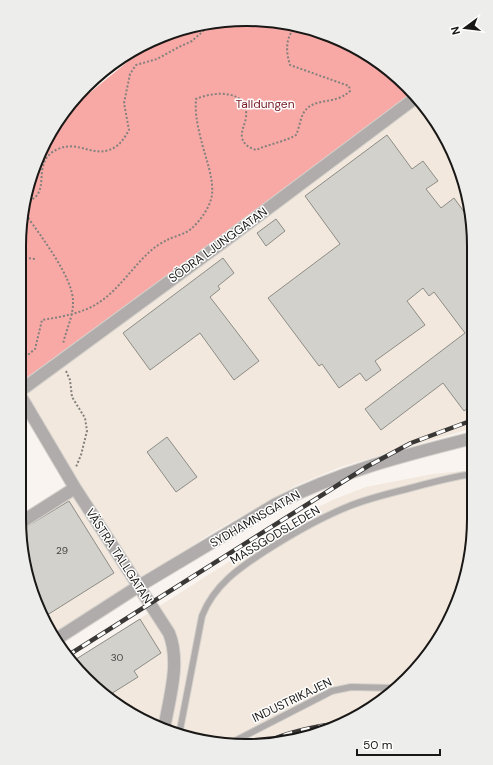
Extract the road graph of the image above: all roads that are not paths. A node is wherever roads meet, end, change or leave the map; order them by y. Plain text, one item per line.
1 (412, 101) edge
2 (26, 386) edge
3 (26, 405) edge
4 (467, 440) edge
5 (467, 475) edge
6 (73, 484) junction
7 (26, 519) edge
8 (139, 586) junction
9 (60, 637) edge
10 (387, 688) edge
11 (165, 723) edge
12 (180, 728) edge
13 (239, 739) edge

1 - 2 street, SÖDRA LJUNGGATAN
3 - 6 street, VÄSTRA TALLGATAN
4 - 8 street, SYDHAMNSGATAN
5 - 12 lane, MASSGODSLEDEN
6 - 7 street
6 - 8 street, VÄSTRA TALLGATAN
8 - 9 street, SYDHAMNSGATAN
8 - 11 street, VÄSTRA TALLGATAN
10 - 13 lane, INDUSTRIKAJEN

